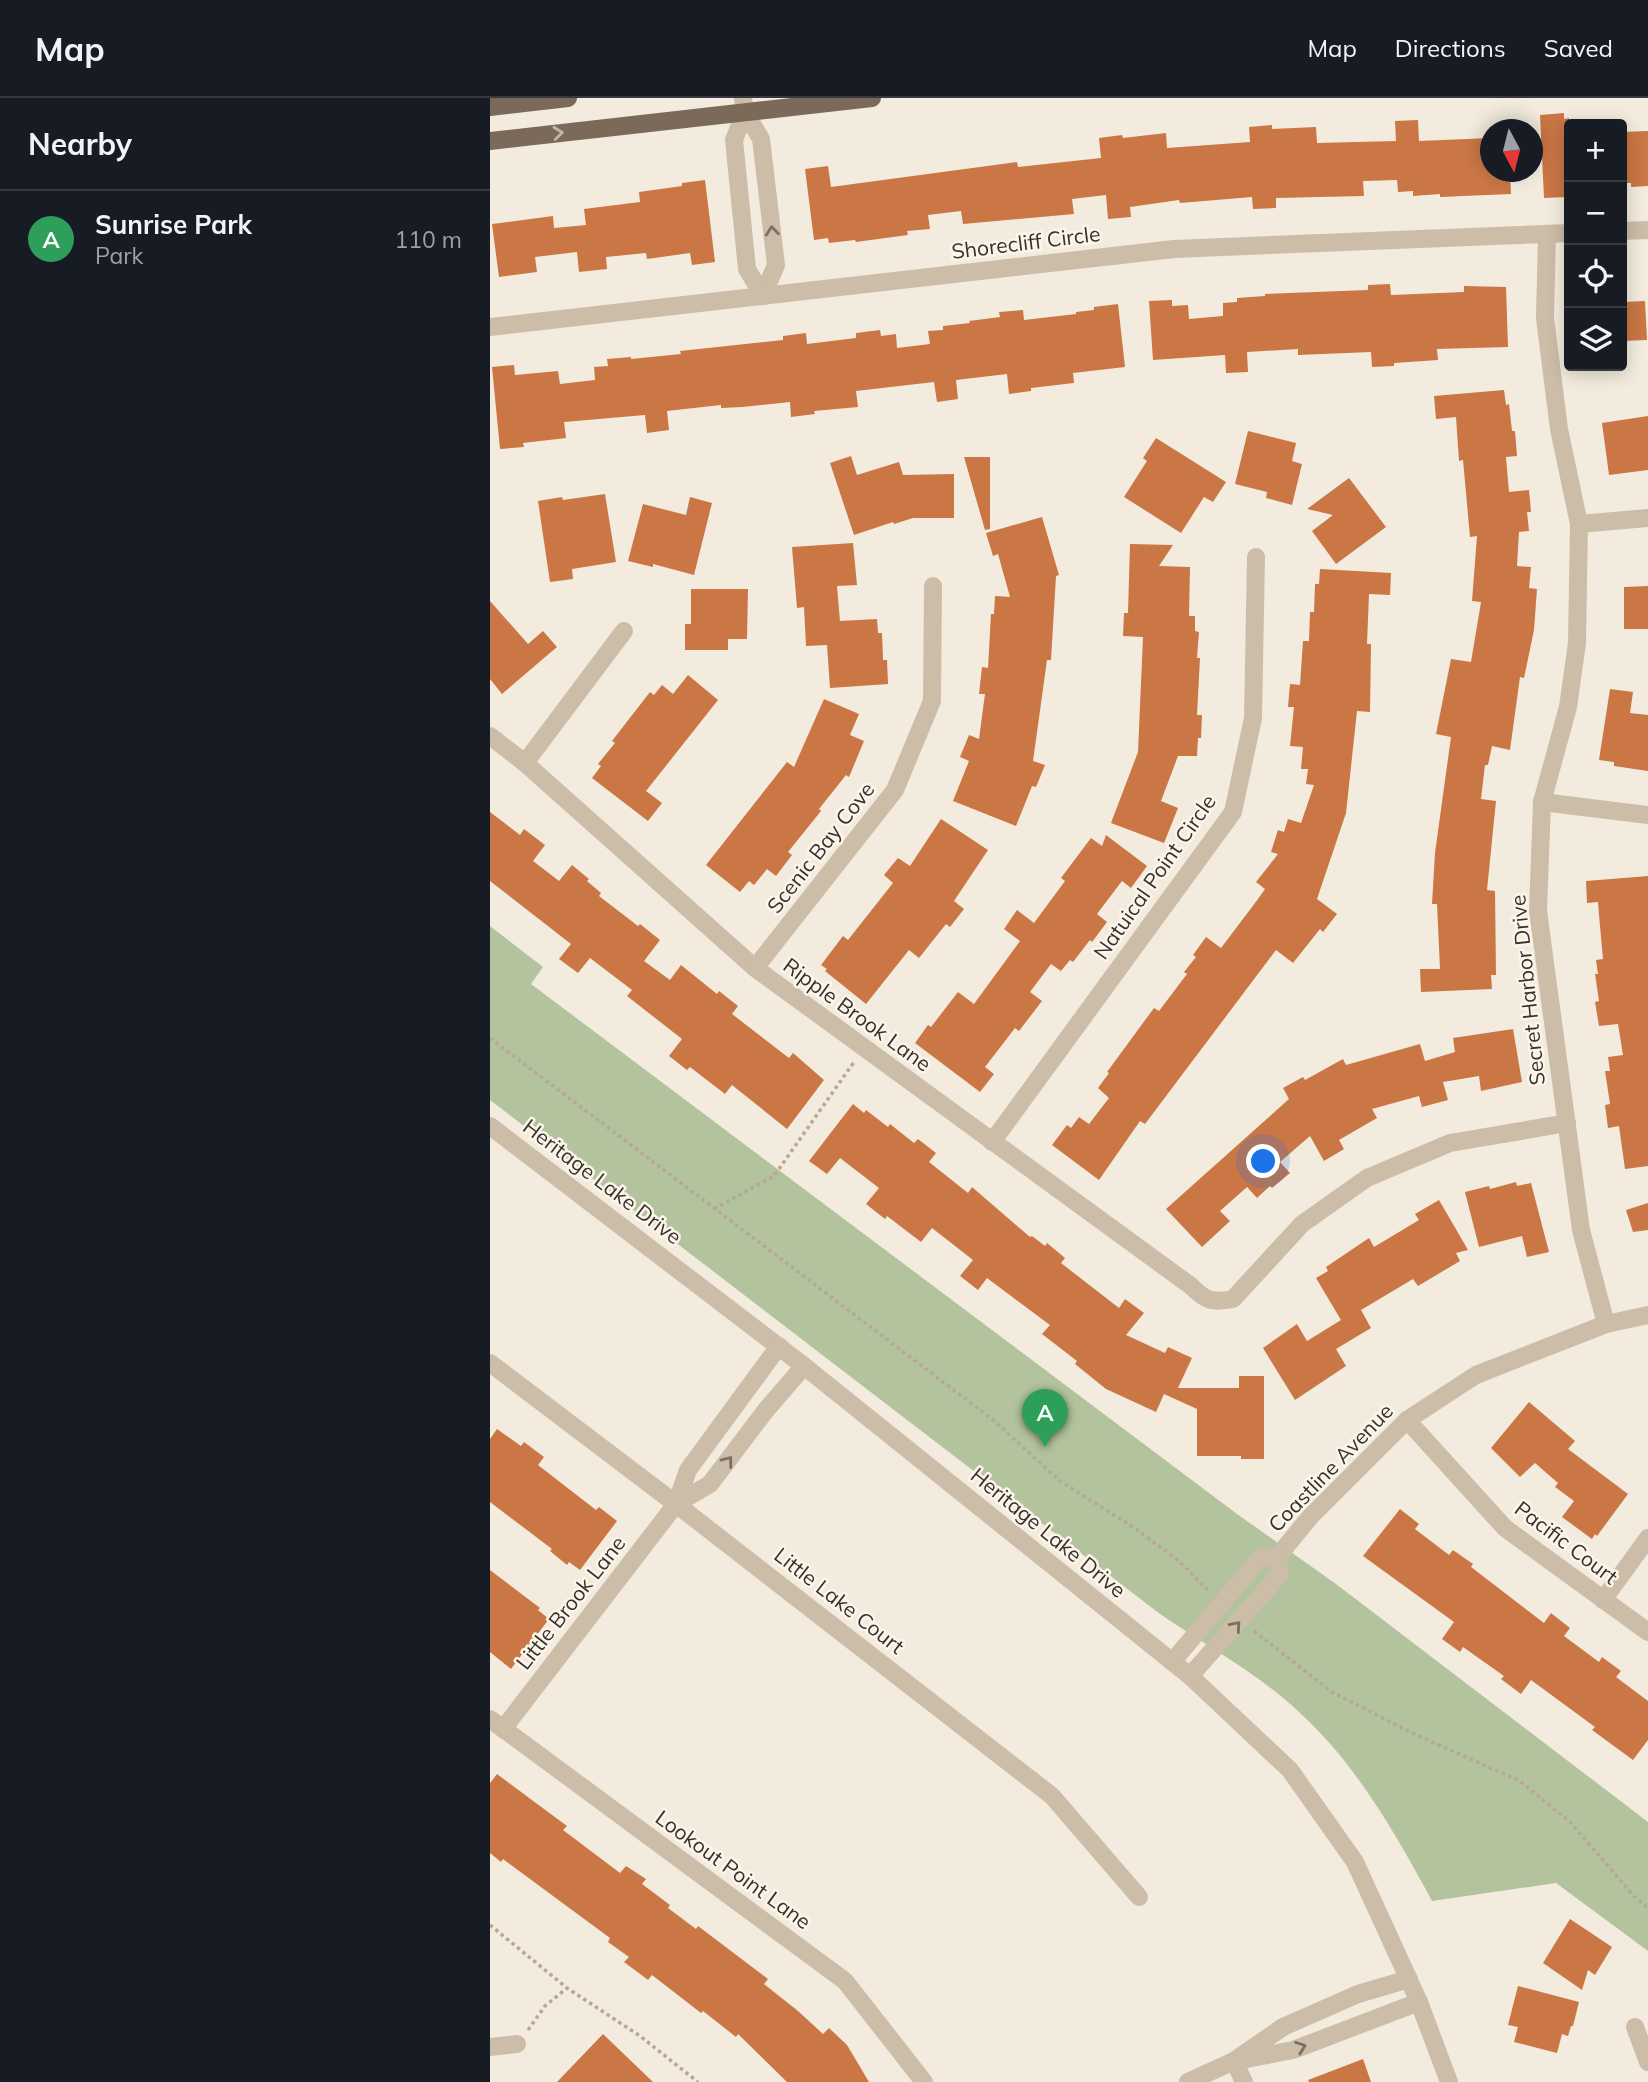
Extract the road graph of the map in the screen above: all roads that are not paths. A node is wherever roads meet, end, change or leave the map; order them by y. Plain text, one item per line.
1 (568, 98) edge
2 (872, 98) edge
3 (744, 105) edge
4 (490, 107) edge
5 (490, 141) edge
6 (1648, 230) edge
7 (1627, 231) edge
8 (1564, 233) edge
9 (1547, 234) junction
10 (763, 296) junction
11 (490, 327) edge
12 (1648, 518) edge
13 (1579, 524) junction
14 (1256, 558) dead end
15 (933, 586) dead end
16 (624, 631) dead end
17 (490, 736) edge
18 (525, 763) junction
19 (1542, 802) junction
20 (1648, 815) edge
21 (755, 968) junction
22 (1567, 1123) junction
23 (490, 1126) edge
24 (992, 1142) junction
25 (1648, 1315) edge
26 (1606, 1324) junction
27 (779, 1346) junction
28 (490, 1363) edge
29 (804, 1366) junction
30 (1407, 1420) junction
31 (676, 1504) junction
32 (1648, 1538) edge
33 (1278, 1556) junction
34 (1603, 1600) junction
35 (1648, 1632) edge
36 (1172, 1662) junction
37 (1189, 1676) junction
38 (496, 1724) edge
39 (1139, 1897) dead end
40 (1409, 1979) junction
41 (1419, 2002) junction
42 (1634, 2027) dead end
43 (517, 2044) road end
44 (490, 2047) edge
45 (1234, 2061) junction
46 (1648, 2062) edge
47 (924, 2082) edge
48 (1188, 2082) edge
49 (1244, 2082) edge
50 (1449, 2082) edge

1 - 4 main road
2 - 3 main road
5 -> 3 main road
3 - 10 street
10 -> 3 street
6 - 7 street
8 - 9 street, Shorecliff Circle
9 - 10 street, Shorecliff Circle
9 - 13 street, Secret Harbor Drive
10 - 11 street, Shorecliff Circle
12 - 13 street
13 - 19 street, Secret Harbor Drive
14 - 24 street, Natuical Point Circle
15 - 21 street, Scenic Bay Cove
16 - 18 street
17 - 18 street, Ripple Brook Lane
18 - 21 street, Ripple Brook Lane
19 - 20 street
19 - 22 street, Secret Harbor Drive
21 - 24 street, Ripple Brook Lane
22 - 24 street, Ripple Brook Lane
22 - 26 street, Secret Harbor Drive
23 - 27 street, Heritage Lake Drive
25 - 26 street, Coastline Avenue
26 - 30 street, Coastline Avenue
27 - 29 street, Heritage Lake Drive
27 - 31 street, Little Brook Lane
28 - 31 street, Little Lake Court
31 -> 29 street, Little Brook Lane
29 - 36 street, Heritage Lake Drive
30 - 33 street, Coastline Avenue
30 - 34 street, Pacific Court
31 - 38 street, Little Brook Lane
31 - 39 street, Little Lake Court
32 - 34 street
33 - 36 street, Coastline Avenue
37 -> 33 street, Coastline Avenue
34 - 35 street, Pacific Court
36 - 37 street, Heritage Lake Drive
37 - 40 street, Heritage Lake Drive
38 - 47 street, Lookout Point Lane
40 - 41 street, Heritage Lake Drive
40 - 45 street
45 -> 41 street
41 - 50 street, Heritage Lake Drive
42 - 46 street
43 - 44 street
45 - 48 street
45 - 49 street

